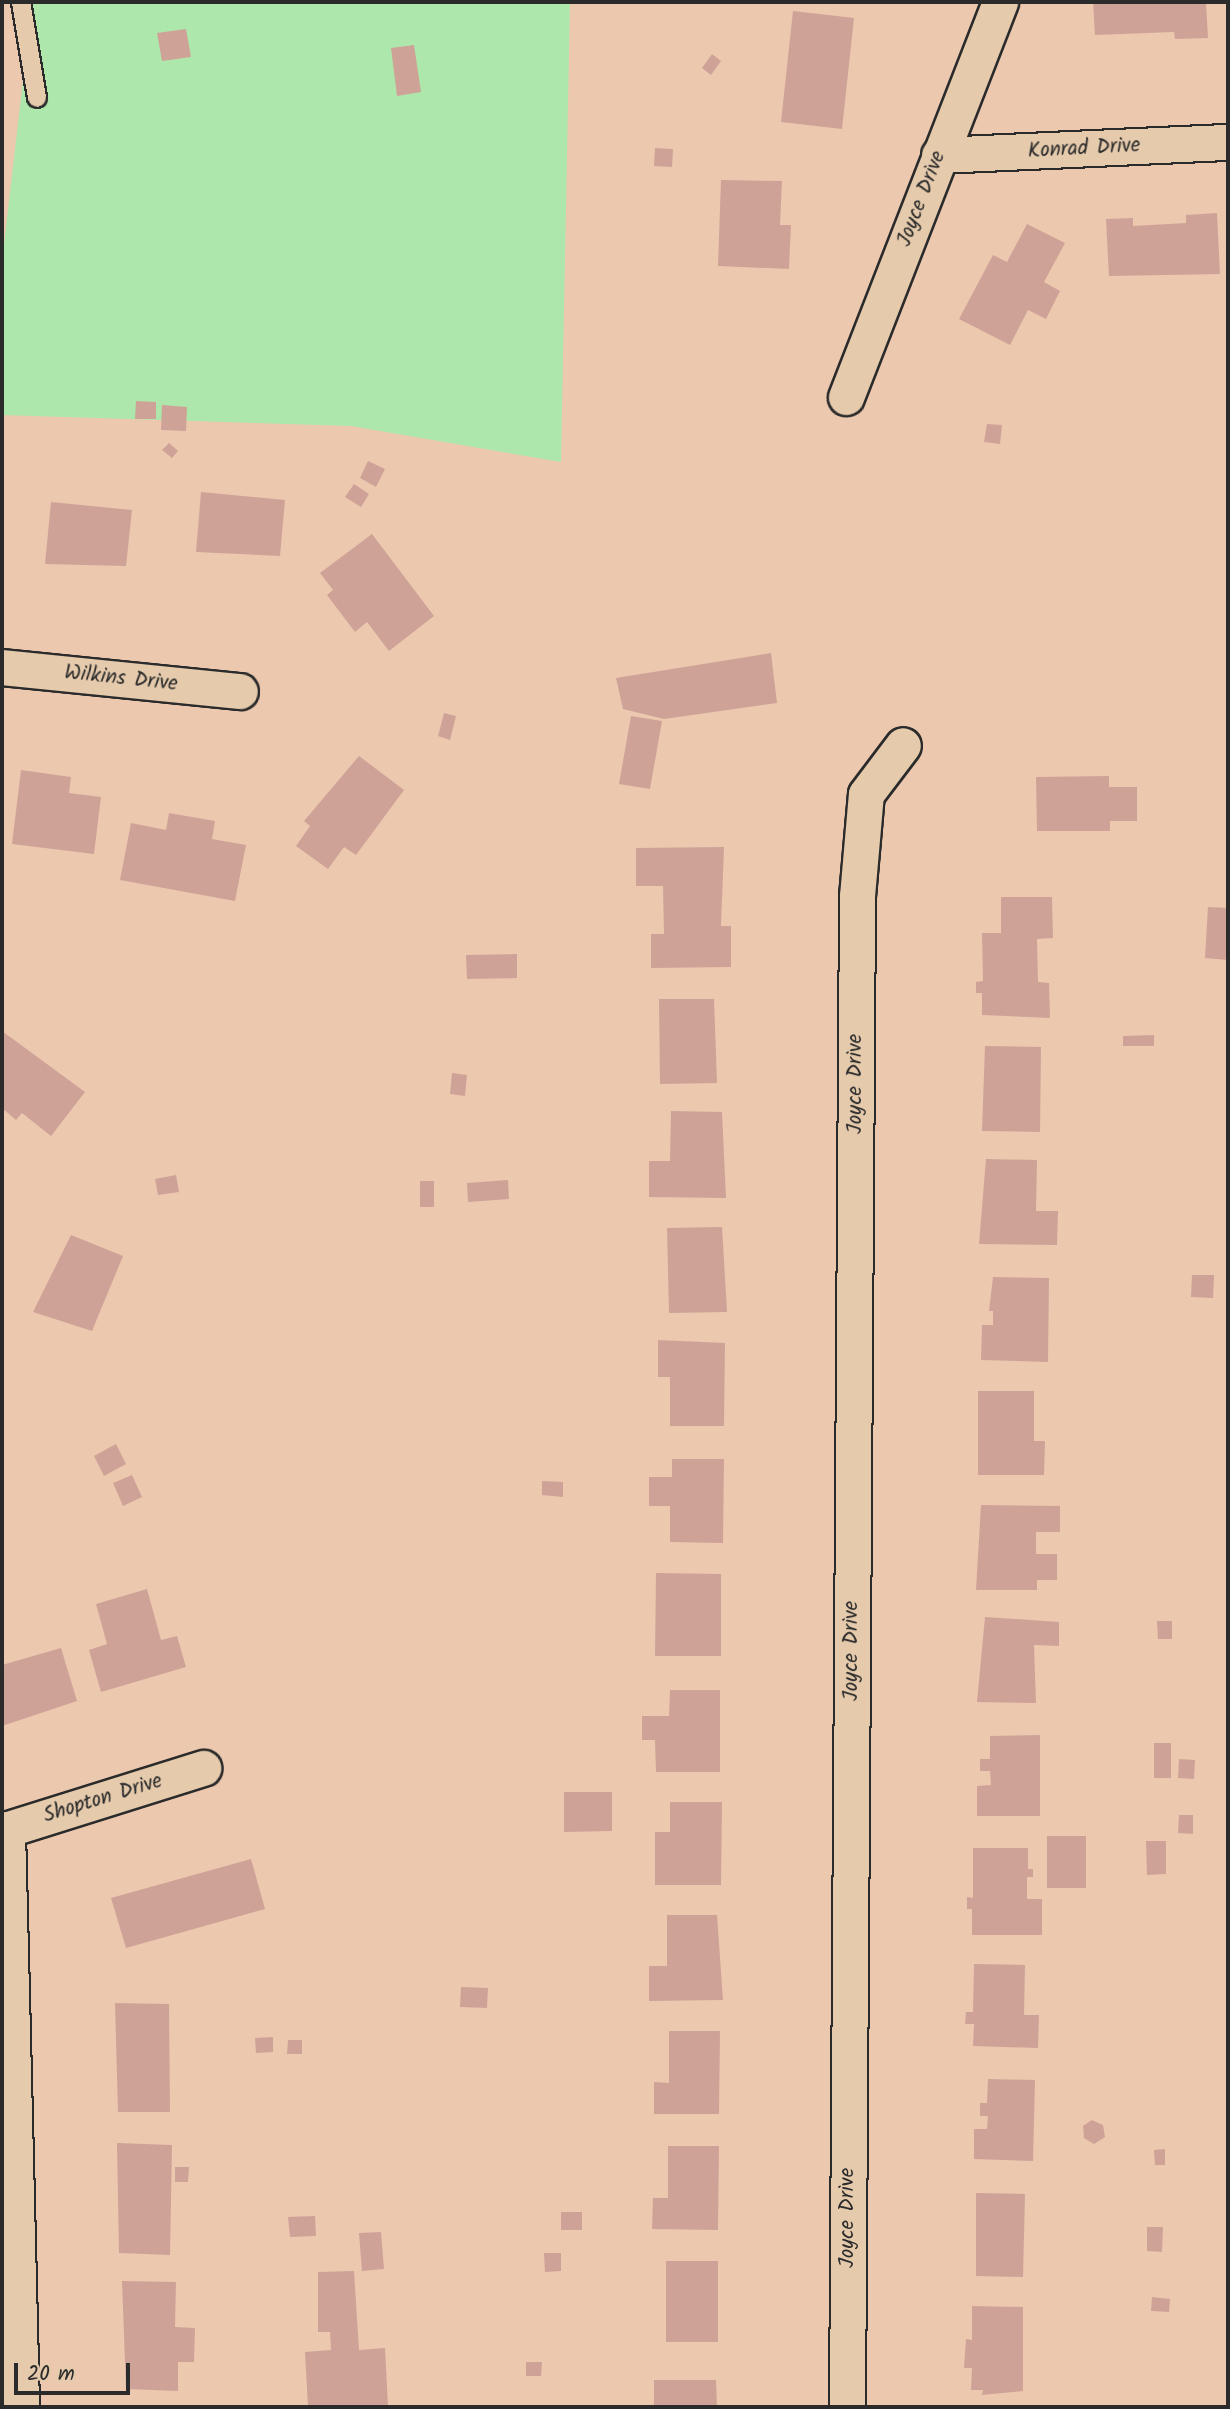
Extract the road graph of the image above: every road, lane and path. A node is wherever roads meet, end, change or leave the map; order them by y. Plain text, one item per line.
1 (21, 2) edge
2 (1000, 2) edge
3 (37, 98) dead end
4 (1228, 142) edge
5 (939, 155) junction
6 (846, 397) dead end
7 (2, 667) edge
8 (240, 691) dead end
9 (903, 745) dead end
10 (203, 1768) dead end
11 (4, 1830) edge
12 (21, 2407) edge
13 (847, 2407) edge

1 - 3 lane
2 - 5 street, Joyce Drive
4 - 5 street, Konrad Drive
5 - 6 street, Joyce Drive
7 - 8 street, Wilkins Drive
9 - 13 street, Joyce Drive
10 - 11 street, Shopton Drive
11 - 12 street

